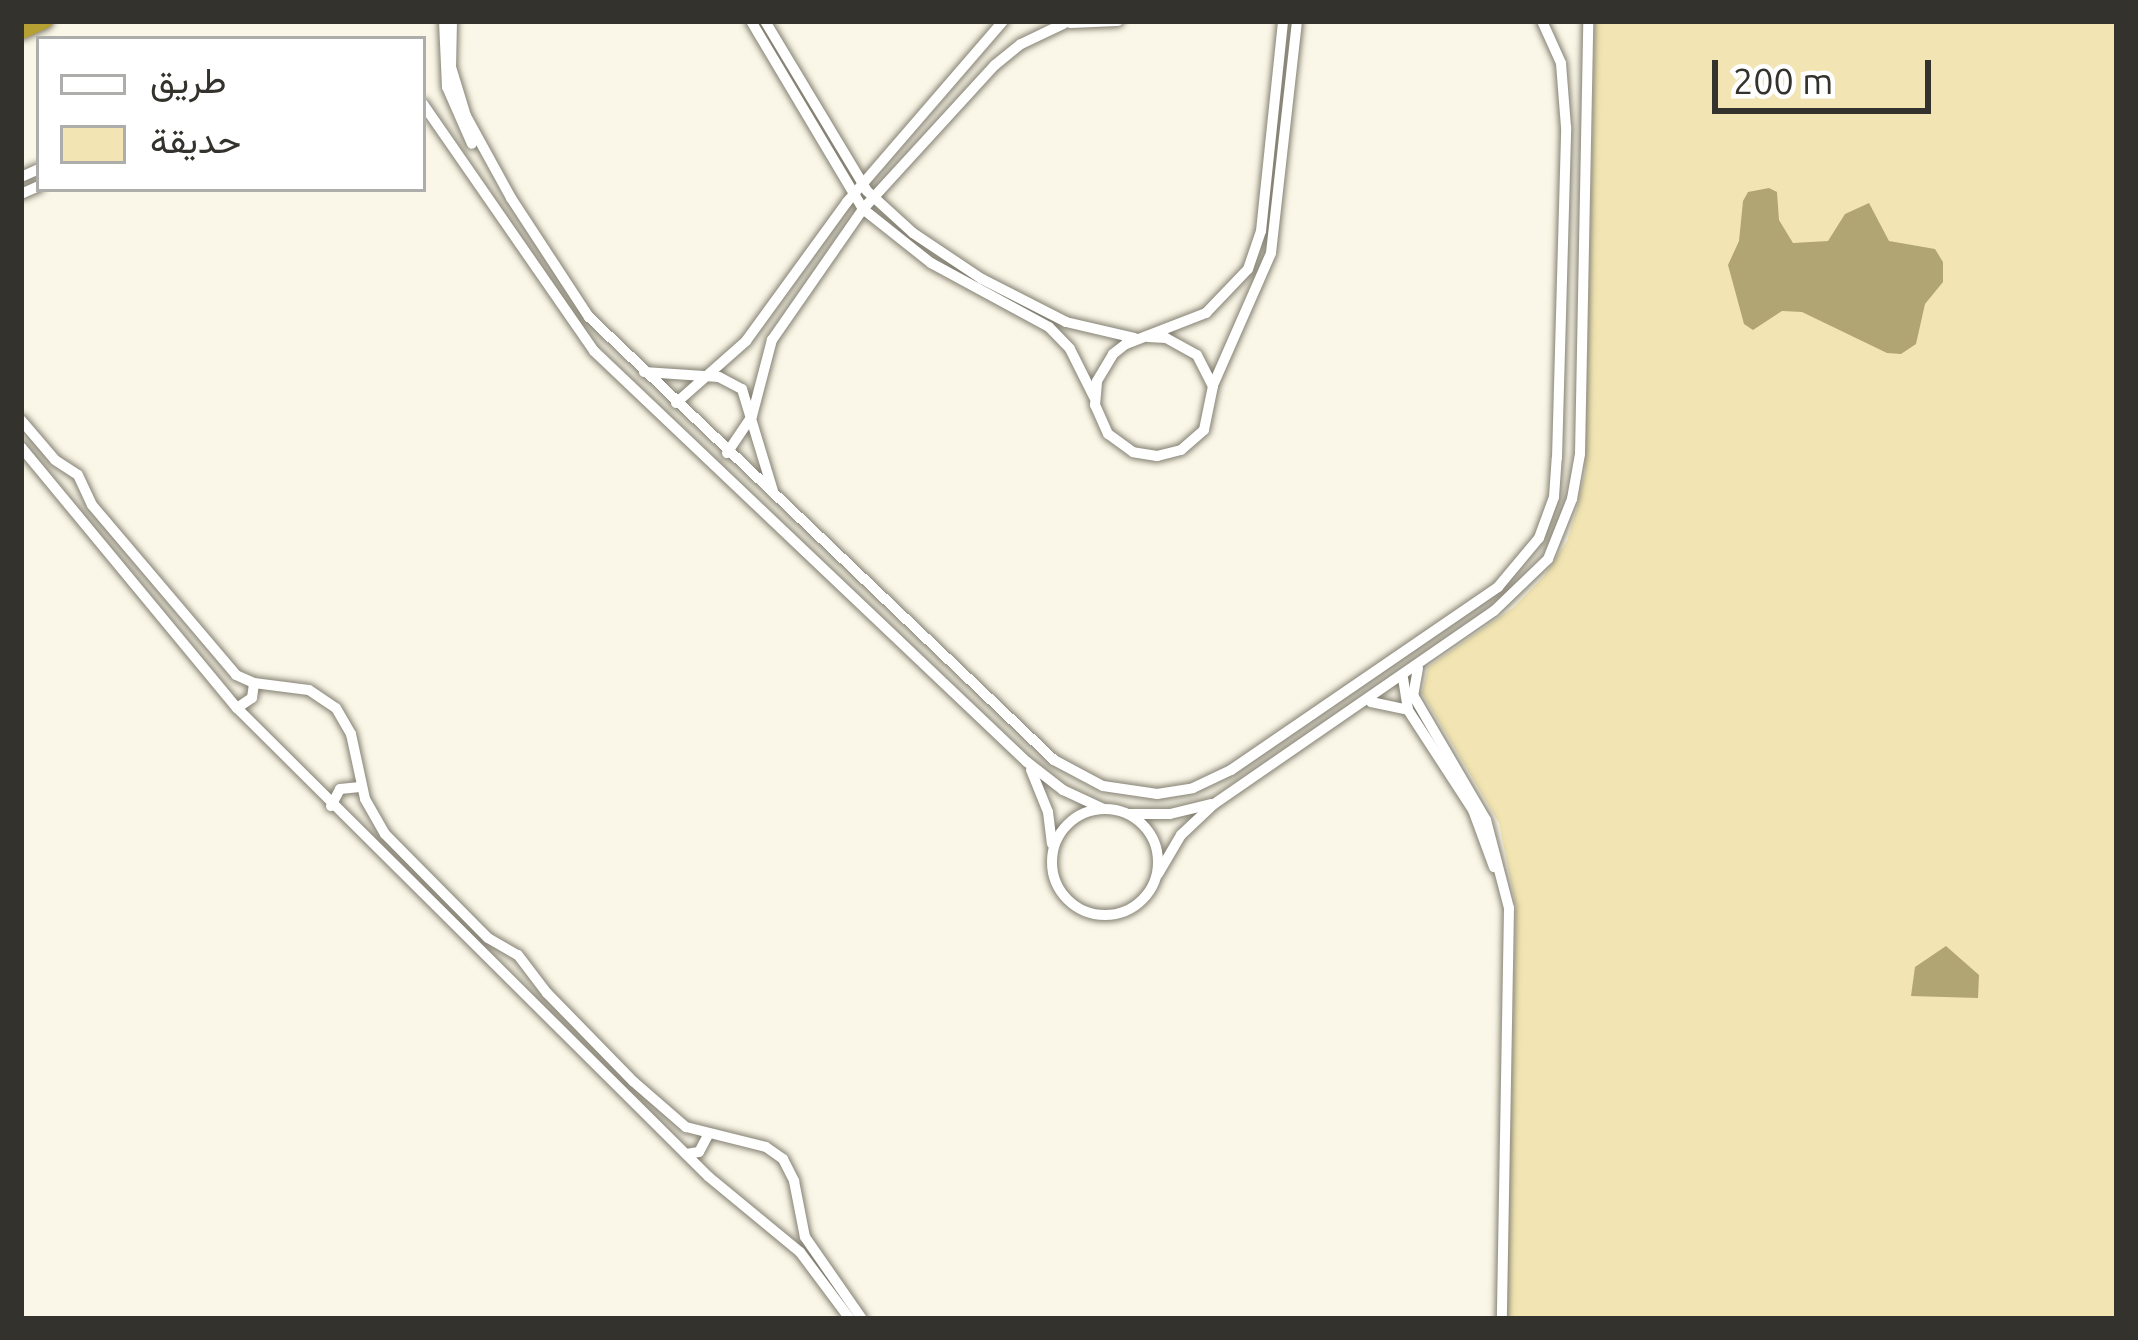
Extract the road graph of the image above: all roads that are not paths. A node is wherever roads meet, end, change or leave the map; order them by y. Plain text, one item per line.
1 (46, 21) edge
2 (448, 21) edge
3 (751, 21) edge
4 (764, 21) edge
5 (1003, 21) edge
6 (1118, 21) edge
7 (1297, 21) edge
8 (1542, 21) edge
9 (1588, 21) edge
10 (1064, 22) edge
11 (1282, 23) edge
12 (21, 32) edge
13 (426, 108) edge
14 (862, 184) junction
15 (853, 194) junction
16 (873, 198) junction
17 (863, 209) junction
18 (1146, 338) junction
19 (642, 371) junction
20 (702, 378) junction
21 (1213, 386) junction
22 (1094, 397) junction
23 (676, 404) junction
24 (752, 416) junction
25 (21, 420) edge
26 (21, 448) edge
27 (728, 453) junction
28 (777, 499) junction
29 (1442, 628) junction
30 (1451, 640) junction
31 (1418, 665) junction
32 (1403, 677) junction
33 (254, 683) junction
34 (1366, 703) junction
35 (237, 708) junction
36 (1408, 710) junction
37 (1027, 762) junction
38 (360, 787) junction
39 (1214, 804) junction
40 (331, 806) junction
41 (1476, 808) junction
42 (1104, 809) junction
43 (1127, 814) junction
44 (1052, 852) junction
45 (1158, 874) junction
46 (706, 1137) junction
47 (686, 1154) junction
48 (800, 1222) junction
49 (783, 1237) junction
50 (850, 1319) edge
51 (862, 1319) edge
52 (1498, 1319) edge

1 - 12 highway
2 - 19 street
3 - 15 street
4 - 14 street
5 - 14 street
6 - 10 street
7 - 21 street
8 - 29 street
9 - 30 street
10 - 16 street
11 - 18 street
13 - 37 street
14 - 15 street
14 - 16 street
15 - 17 street
15 - 20 street
16 - 17 street
16 - 18 street
17 - 22 street
17 - 24 street
18 - 21 street
18 - 22 street
19 - 20 street
19 - 23 street
20 - 23 street
20 - 24 street
21 - 22 street
23 - 27 street
24 - 27 street
24 - 28 street
25 - 33 street
26 - 35 street
27 - 28 street
28 - 29 street
29 - 30 street
30 - 31 street
31 - 32 street
31 - 41 street
32 - 34 street
32 - 36 street
33 - 35 street
33 - 38 street
34 - 36 street
34 - 39 street
35 - 40 street
36 - 41 street
37 - 42 street
37 - 44 street
38 - 40 street
38 - 46 street
39 - 43 street
39 - 45 street
40 - 47 street
41 - 52 street
42 - 43 street
42 - 44 street
43 - 45 street
44 - 45 street
46 - 47 street
46 - 48 street
47 - 49 street
48 - 49 street
48 - 51 street
49 - 50 street

